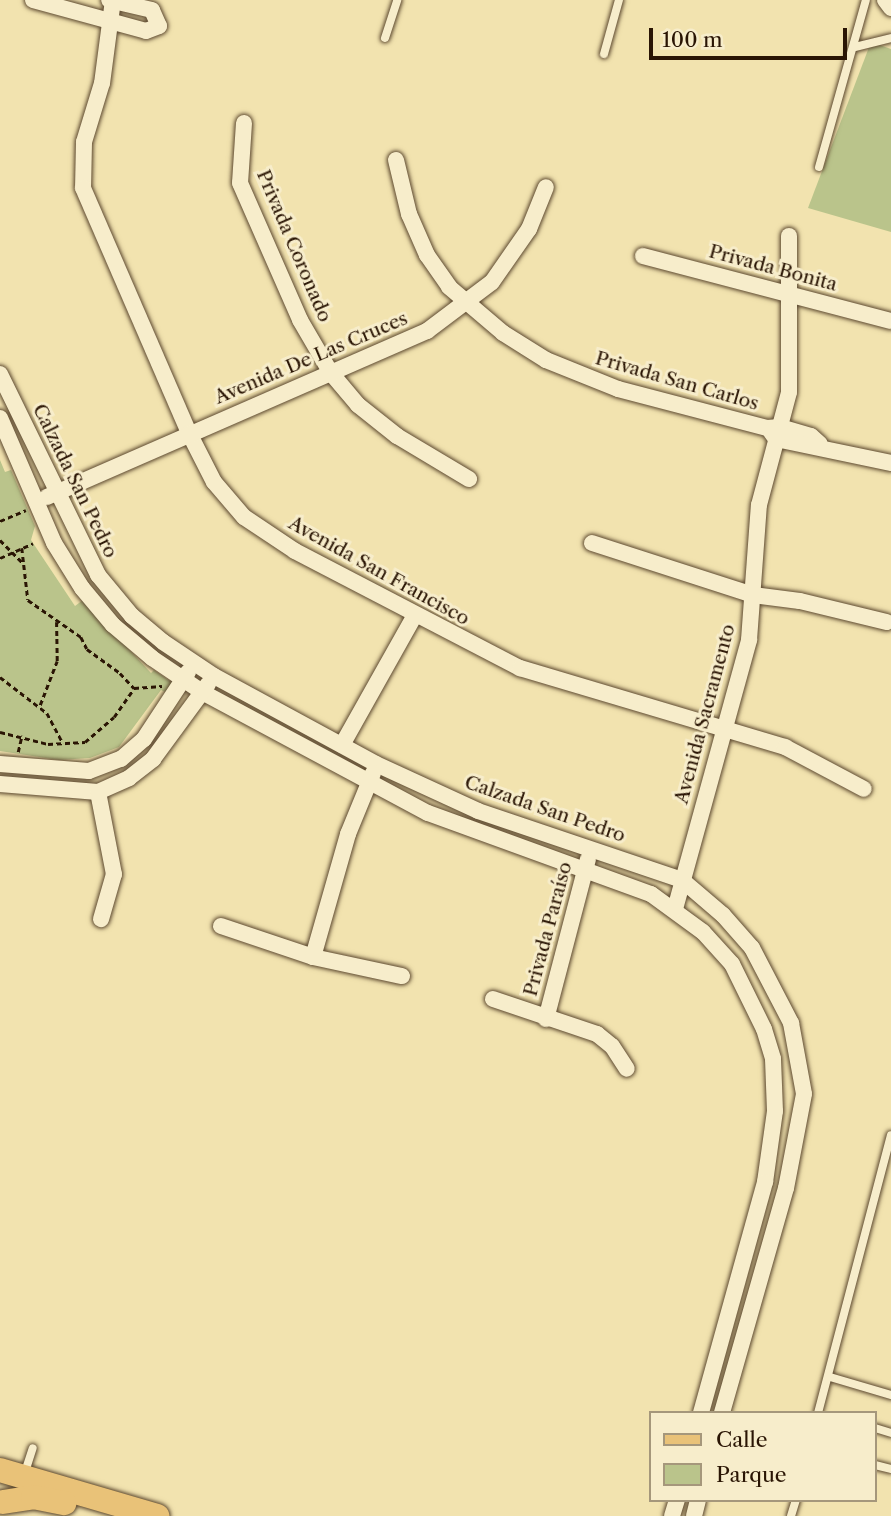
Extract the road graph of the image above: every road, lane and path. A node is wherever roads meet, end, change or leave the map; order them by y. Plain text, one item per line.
1 (33, 0) edge
2 (111, 0) edge
3 (397, 0) edge
4 (619, 0) edge
5 (866, 0) edge
6 (110, 20) junction
7 (385, 38) dead end
8 (891, 38) edge
9 (855, 47) junction
10 (604, 54) dead end
11 (244, 123) dead end
12 (396, 160) dead end
13 (819, 167) dead end
14 (546, 187) dead end
15 (789, 236) dead end
16 (643, 256) dead end
17 (789, 294) junction
18 (466, 304) junction
19 (891, 321) edge
20 (331, 373) junction
21 (0, 374) edge
22 (0, 418) edge
23 (774, 431) junction
24 (189, 433) junction
25 (891, 463) edge
26 (469, 479) dead end
27 (55, 493) junction
28 (32, 505) junction
29 (0, 521) edge
30 (0, 540) edge
31 (33, 543) dead end
32 (592, 543) dead end
33 (22, 548) junction
34 (12, 552) junction
35 (0, 558) edge
36 (22, 562) junction
37 (753, 589) junction
38 (415, 615) junction
39 (56, 622) junction
40 (886, 622) dead end
41 (193, 664) junction
42 (214, 676) junction
43 (0, 677) edge
44 (183, 680) junction
45 (167, 685) dead end
46 (134, 688) junction
47 (202, 692) junction
48 (40, 705) junction
49 (725, 728) junction
50 (0, 732) edge
51 (22, 735) junction
52 (64, 745) junction
53 (342, 745) junction
54 (18, 755) dead end
55 (376, 764) junction
56 (0, 765) edge
57 (369, 783) junction
58 (0, 784) edge
59 (864, 789) dead end
60 (98, 792) junction
61 (591, 849) junction
62 (585, 869) junction
63 (682, 880) junction
64 (675, 909) junction
65 (101, 919) dead end
66 (221, 926) dead end
67 (313, 957) junction
68 (402, 976) dead end
69 (493, 999) dead end
70 (546, 1019) junction
71 (626, 1069) dead end
72 (891, 1135) edge
73 (765, 1182) junction
74 (786, 1188) junction
75 (830, 1377) junction
76 (891, 1395) edge
77 (702, 1411) edge
78 (723, 1411) edge
79 (821, 1411) edge
80 (33, 1448) dead end
81 (5, 1491) edge
82 (53, 1516) edge
83 (156, 1516) edge

1 - 6 street
2 - 6 street, Avenida San Francisco
2 - 6 street
3 - 7 lane
4 - 10 lane
5 - 9 lane
6 - 24 street, Avenida San Francisco
8 - 9 lane
9 - 13 lane
11 - 20 street, Privada Coronado
12 - 18 street, Privada San Carlos
14 - 18 street, Avenida De Las Cruces
15 - 17 street, Avenida Sacramento
16 - 17 street, Privada Bonita
17 - 19 street, Privada Bonita
17 - 23 street, Avenida Sacramento
18 - 20 street, Avenida De Las Cruces
18 - 23 street, Privada San Carlos
20 - 24 street, Avenida De Las Cruces
20 - 26 street, Privada Coronado
21 - 27 street, Calzada San Pedro
22 - 28 street, Calzada San Pedro
23 - 25 street, Privada San Carlos
23 - 37 street, Avenida Sacramento
24 - 27 street, Avenida De Las Cruces
24 - 38 street, Avenida San Francisco
27 - 28 street, Avenida De Las Cruces
27 - 41 street, Calzada San Pedro
28 - 29 path
28 - 44 street, Calzada San Pedro
30 - 34 path
31 - 33 path
32 - 37 street
33 - 34 path
33 - 36 path
34 - 35 path
34 - 36 path
36 - 39 path
37 - 40 street
37 - 49 street, Avenida Sacramento
38 - 49 street, Avenida San Francisco
38 - 53 street
39 - 46 path
39 - 48 path
41 - 42 street, Calzada San Pedro
41 - 44 street
42 - 47 street
42 - 53 street, Calzada San Pedro
43 - 48 path
44 - 47 street, Calzada San Pedro
44 - 56 street
45 - 46 path
46 - 52 path
47 - 57 street, Calzada San Pedro
47 - 60 street
48 - 52 path
49 - 59 street, Avenida San Francisco
49 - 63 street, Avenida Sacramento
50 - 51 path
51 - 52 path
51 - 54 path
53 - 55 street, Calzada San Pedro
55 - 57 street
55 - 61 street, Calzada San Pedro
57 - 62 street, Calzada San Pedro
57 - 67 street
58 - 60 street
60 - 65 street
61 - 62 street, Privada Paraíso
61 - 63 street, Calzada San Pedro
62 - 64 street, Calzada San Pedro
62 - 70 street, Privada Paraíso
63 - 64 street, Avenida Sacramento
63 - 74 street, Calzada San Pedro
64 - 73 street, Calzada San Pedro
66 - 67 street
67 - 68 street
69 - 70 street, Privada Paraíso
70 - 71 street, Privada Paraíso
72 - 75 lane
73 - 74 street
73 - 77 street, Calzada San Pedro
74 - 78 street, Calzada San Pedro
75 - 76 lane
75 - 79 lane
80 - 81 lane
81 - 82 main road
81 - 83 main road

